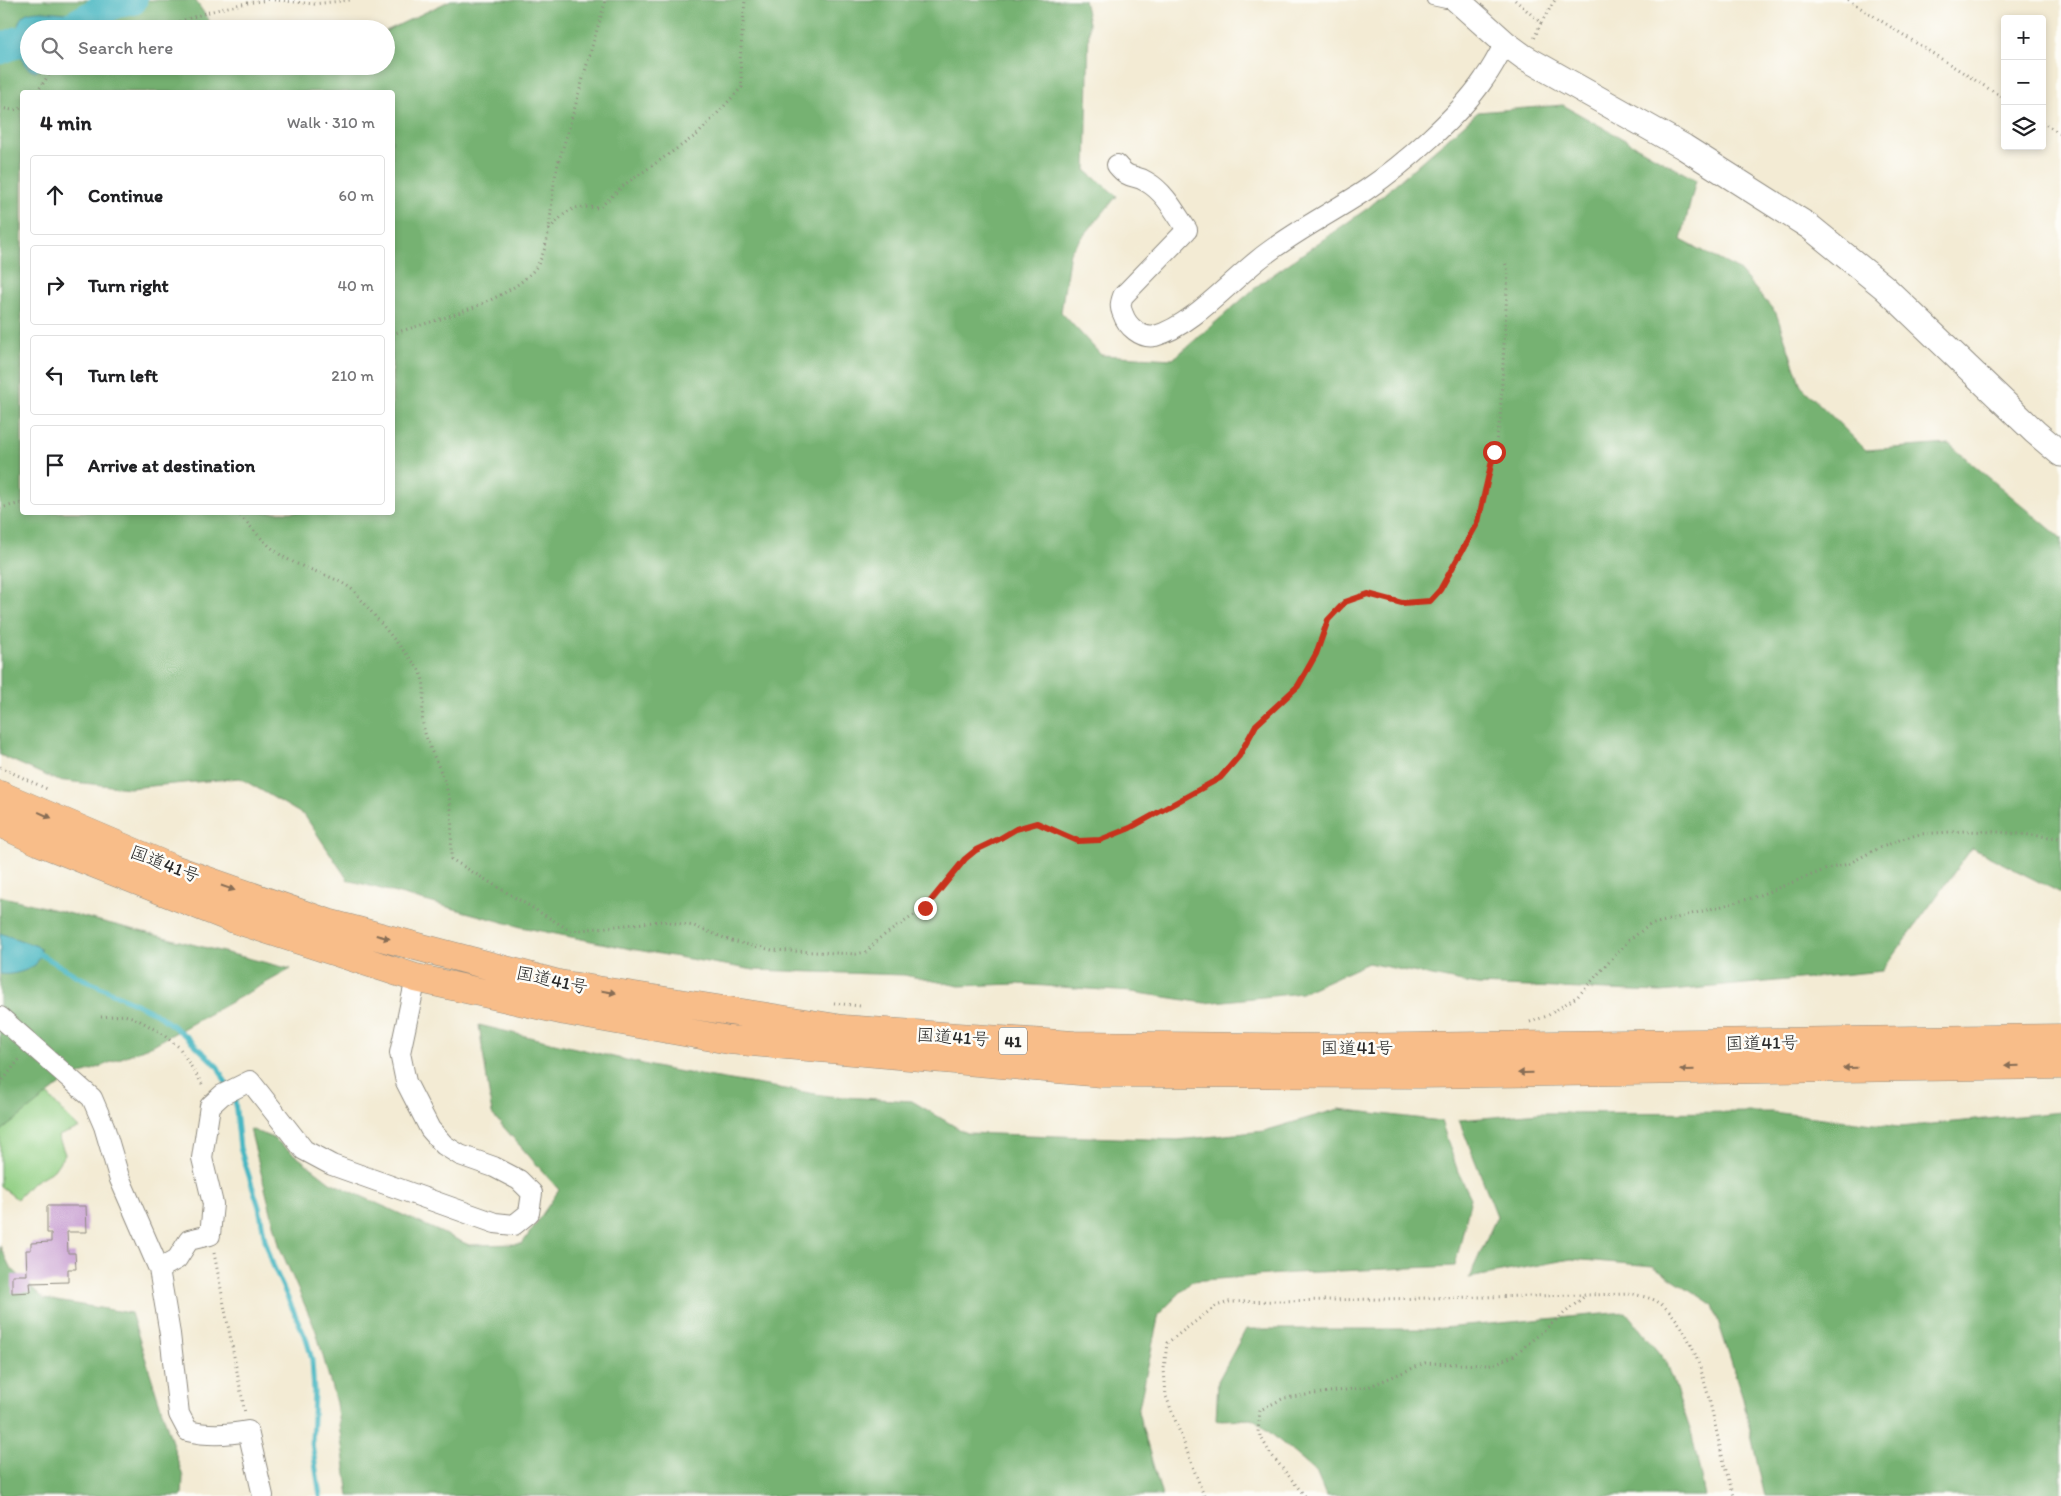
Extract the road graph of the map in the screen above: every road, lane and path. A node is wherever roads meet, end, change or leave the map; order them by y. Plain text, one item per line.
1 (272, 0) edge
2 (350, 0) edge
3 (606, 0) edge
4 (745, 0) edge
5 (1432, 0) edge
6 (1449, 0) edge
7 (1457, 0) edge
8 (1515, 0) edge
9 (1555, 0) edge
10 (1848, 0) edge
11 (184, 20) edge
12 (1540, 23) junction
13 (1515, 50) junction
14 (49, 75) edge
15 (38, 90) edge
16 (2001, 96) edge
17 (0, 108) edge
18 (20, 108) edge
19 (2046, 125) edge
20 (2061, 134) edge
21 (1117, 165) dead end
22 (549, 229) junction
23 (1505, 262) dead end
24 (395, 333) edge
25 (2061, 454) edge
26 (20, 503) edge
27 (0, 508) edge
28 (240, 515) edge
29 (0, 767) edge
30 (53, 792) dead end
31 (0, 795) edge
32 (0, 823) edge
33 (2061, 838) edge
34 (416, 978) junction
35 (833, 1003) dead end
36 (861, 1006) dead end
37 (0, 1017) edge
38 (102, 1017) dead end
39 (1529, 1022) dead end
40 (2061, 1038) edge
41 (33, 1045) junction
42 (2061, 1065) edge
43 (0, 1084) edge
44 (224, 1096) junction
45 (210, 1234) junction
46 (159, 1269) junction
47 (1587, 1294) junction
48 (248, 1431) junction
49 (263, 1496) edge
50 (1204, 1496) edge
51 (1304, 1496) edge
52 (1734, 1496) edge

1 - 2 path
1 - 11 path
3 - 22 path
4 - 22 path
5 - 6 lane
7 - 13 street
8 - 12 path
9 - 12 path
10 - 16 path
12 - 13 path
13 - 21 street
13 - 25 street
14 - 15 path
17 - 18 path
19 - 20 path
22 - 24 path
23 - 28 path
26 - 27 path
29 - 30 path
31 -> 40 highway, 国道41号 / 41
32 - 34 highway, 国道41号 / 41
33 - 39 path
42 -> 34 highway, 国道41号 / 41
34 - 44 street
35 - 36 path
37 - 41 street
38 - 44 path
41 - 43 path
41 - 46 street
44 - 45 street
45 - 46 street
45 - 48 path
46 - 48 street
47 - 50 path
47 - 51 path
47 - 52 path
48 - 49 street

